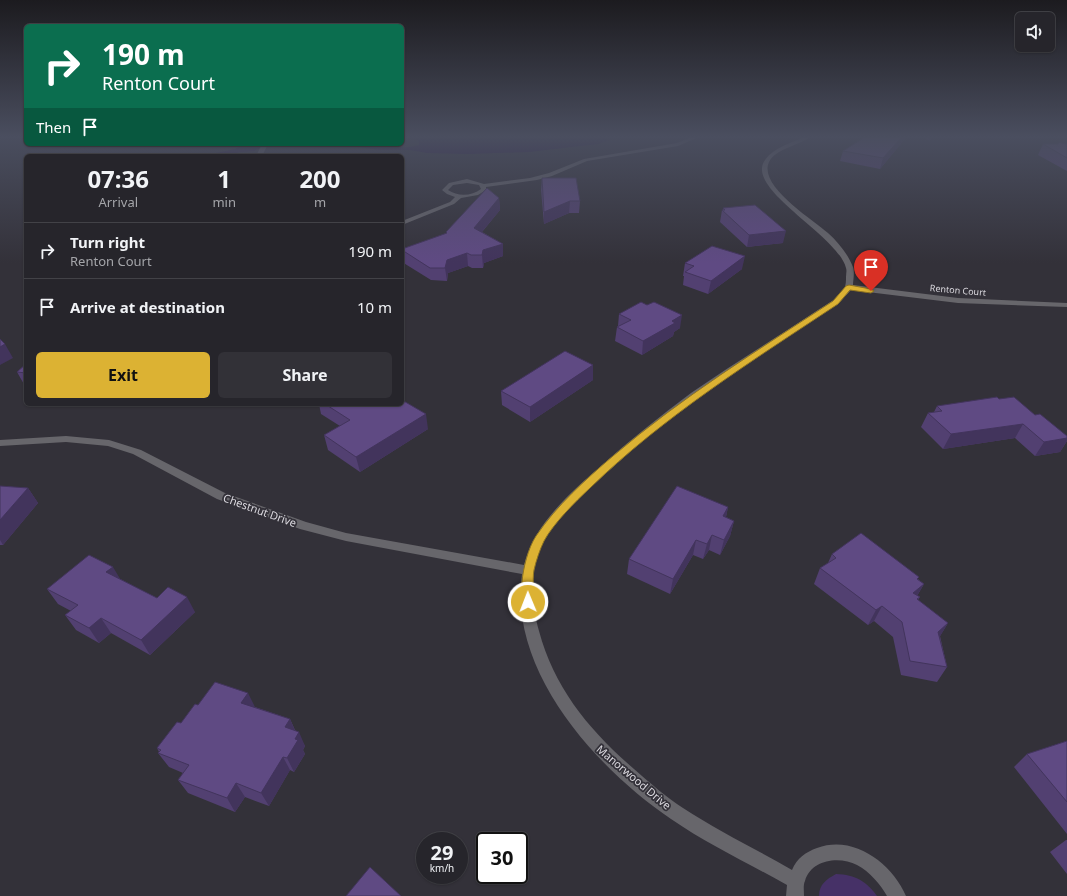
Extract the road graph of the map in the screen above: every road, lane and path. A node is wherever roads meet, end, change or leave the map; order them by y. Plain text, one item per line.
1 (532, 179) edge
2 (766, 179) edge
3 (483, 186) junction
4 (460, 196) junction
5 (404, 222) edge
6 (849, 287) junction
7 (1067, 305) edge
8 (0, 442) edge
9 (528, 570) junction
10 (795, 889) edge
11 (897, 896) edge

1 - 3 street
2 - 6 street
3 - 4 street
3 - 4 street
4 - 5 street
6 - 7 street, Renton Court
6 - 9 street, Manorwood Drive
8 - 9 street, Chestnut Drive
9 - 10 street, Manorwood Drive
10 - 11 street, Manorwood Drive

